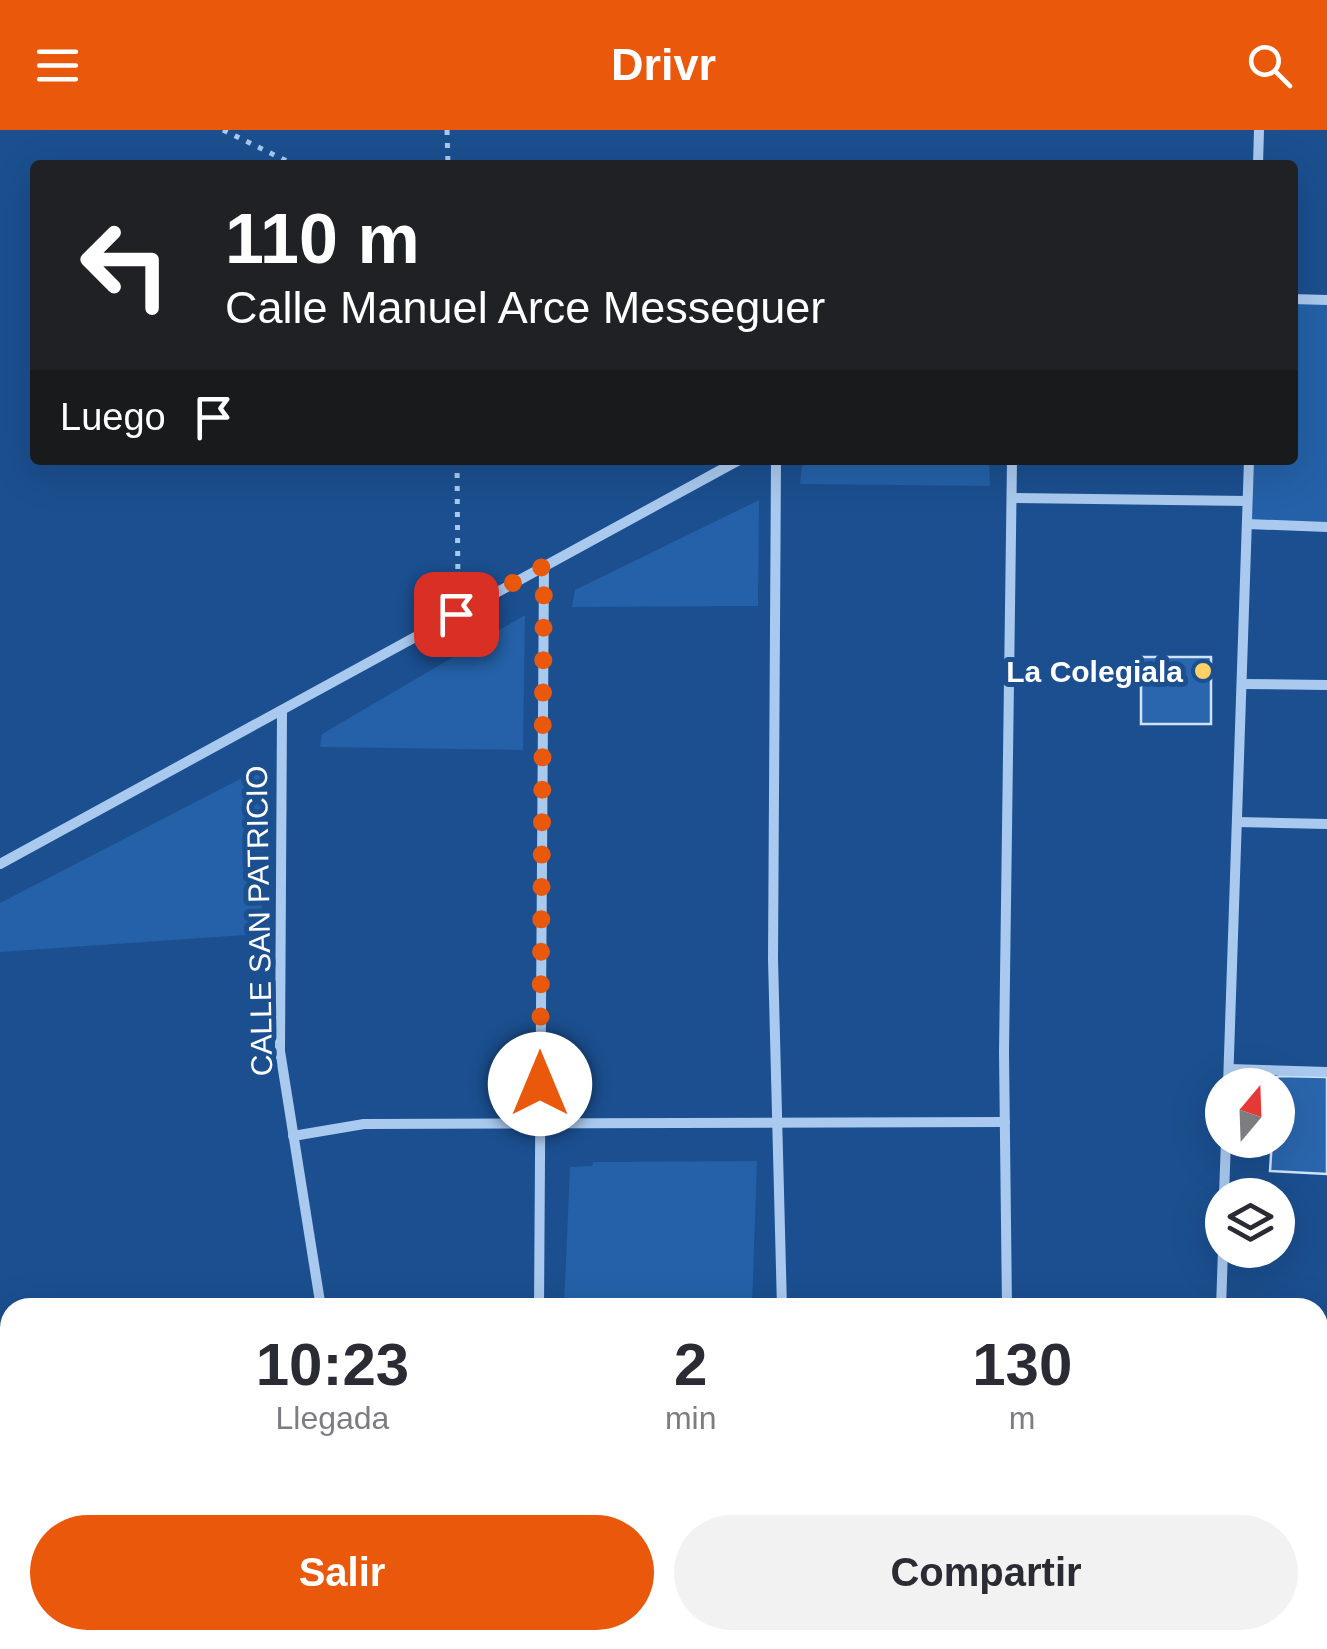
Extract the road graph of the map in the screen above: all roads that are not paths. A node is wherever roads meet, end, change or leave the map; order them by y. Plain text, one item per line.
1 (1259, 130) edge
2 (1258, 160) edge
3 (1298, 299) edge
4 (1327, 300) edge
5 (729, 465) edge
6 (776, 465) edge
7 (1012, 465) edge
8 (1249, 465) edge
9 (1012, 498) junction
10 (1247, 501) junction
11 (1246, 524) junction
12 (1327, 526) edge
13 (544, 566) junction
14 (1242, 684) junction
15 (1327, 685) edge
16 (282, 712) junction
17 (1237, 822) junction
18 (1327, 824) edge
19 (0, 864) edge
20 (1228, 1068) edge
21 (1295, 1071) edge
22 (1327, 1072) edge
23 (1004, 1122) junction
24 (540, 1124) junction
25 (777, 1125) junction
26 (293, 1136) junction
27 (1222, 1268) edge
28 (319, 1298) edge
29 (539, 1298) edge
30 (782, 1298) edge
31 (1006, 1298) edge
32 (1221, 1298) edge

1 - 2 street
3 - 4 street
5 - 13 street
6 - 25 street
7 - 9 street
8 - 10 street
9 - 10 street
9 - 23 street
10 - 11 street
11 - 12 street
11 - 14 street
13 - 16 street
13 - 24 street
14 - 15 street
14 - 17 street
16 - 19 street
16 - 26 street, CALLE SAN PATRICIO
17 - 18 street
17 - 20 street
21 - 22 street
23 - 25 street
23 - 31 street
24 - 25 street
24 - 26 street
24 - 29 street
25 - 30 street
26 - 28 street, CALLE SAN PATRICIO
27 - 32 street

